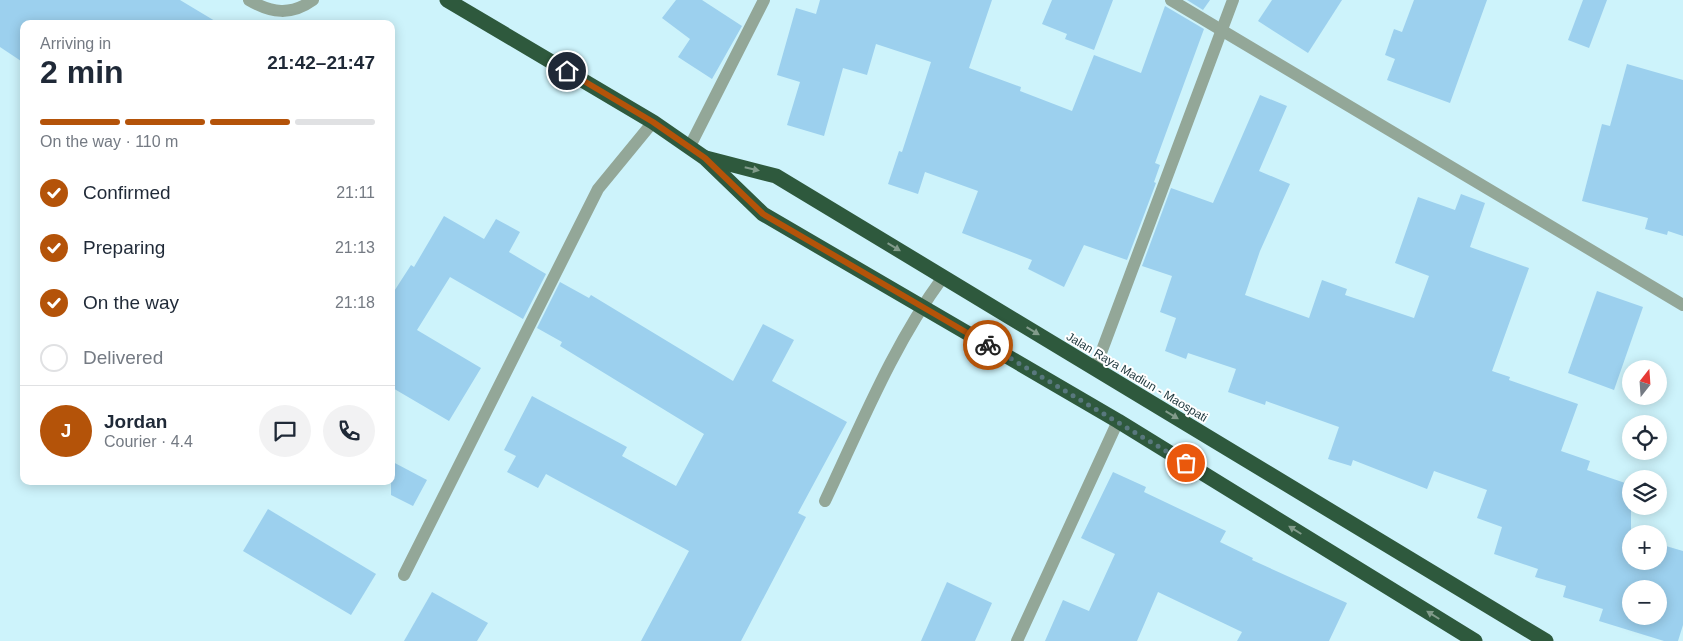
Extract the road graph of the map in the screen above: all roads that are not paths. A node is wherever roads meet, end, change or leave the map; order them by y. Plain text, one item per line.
1 (249, 0) edge
2 (313, 0) edge
3 (447, 0) edge
4 (764, 0) edge
5 (1170, 0) edge
6 (1233, 0) edge
7 (1221, 32) junction
8 (653, 122) junction
9 (689, 148) junction
10 (705, 158) junction
11 (943, 277) junction
12 (1683, 305) edge
13 (922, 306) junction
14 (1095, 369) junction
15 (1118, 421) junction
16 (825, 501) dead end
17 (404, 575) dead end
18 (1017, 641) edge
19 (1475, 641) edge
20 (1546, 641) edge

1 - 2 street
3 - 8 highway, Jalan Raya Madiun - Maospati
4 - 9 street
5 - 7 street
6 - 7 street
7 - 12 street
7 - 14 street
8 - 9 highway, Jalan Raya Madiun - Maospati
8 - 17 street
9 - 10 highway, Jalan Raya Madiun - Maospati
10 -> 11 highway, Jalan Raya Madiun - Maospati
10 - 13 highway, Jalan Raya Madiun - Maospati
11 - 13 street
11 -> 14 highway, Jalan Raya Madiun - Maospati
13 - 15 highway, Jalan Raya Madiun - Maospati
13 - 16 street
14 -> 20 highway, Jalan Raya Madiun - Maospati
15 - 18 street
19 -> 15 highway, Jalan Raya Madiun - Maospati

